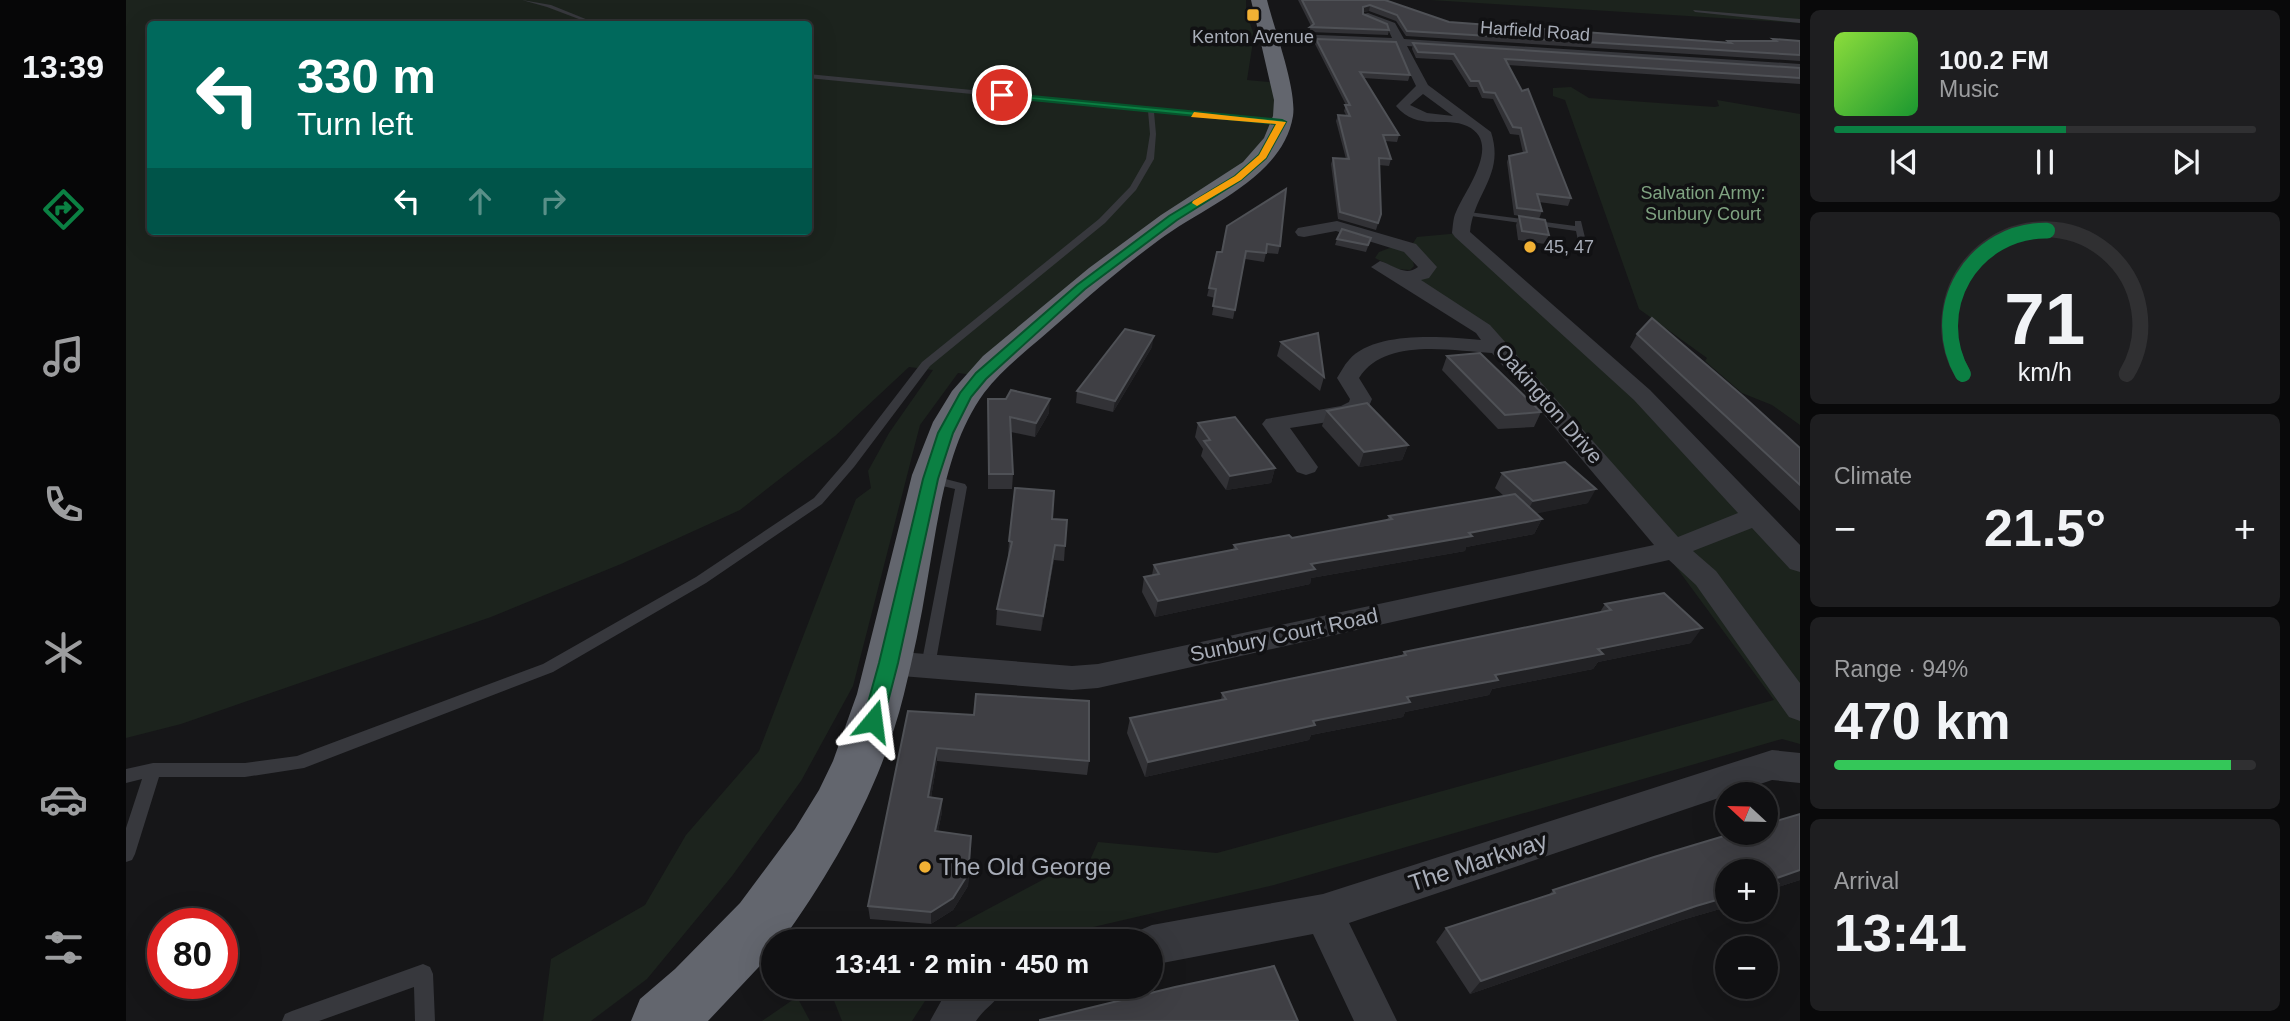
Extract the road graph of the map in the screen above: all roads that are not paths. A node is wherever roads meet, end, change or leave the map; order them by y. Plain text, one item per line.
1 (524, 0) edge
2 (1259, 0) edge
3 (1695, 11) dead end
4 (1368, 16) edge
5 (587, 21) edge
6 (1800, 21) edge
7 (1267, 36) junction
8 (1399, 41) junction
9 (1800, 68) edge
10 (812, 76) edge
11 (1423, 87) junction
12 (1151, 111) junction
13 (1473, 121) junction
14 (1282, 122) junction
15 (1464, 213) junction
16 (1304, 232) dead end
17 (1584, 250) dead end
18 (1380, 267) dead end
19 (1406, 279) junction
20 (1500, 347) junction
21 (1307, 467) dead end
22 (930, 479) junction
23 (1756, 516) junction
24 (1674, 550) junction
25 (1800, 562) edge
26 (889, 663) junction
27 (928, 666) junction
28 (1800, 708) edge
29 (1800, 768) edge
30 (153, 770) junction
31 (126, 776) edge
32 (126, 854) edge
33 (1323, 913) junction
34 (1163, 944) edge
35 (966, 999) edge
36 (292, 1021) edge
37 (425, 1021) edge
38 (662, 1021) edge
39 (951, 1021) edge
40 (1376, 1021) edge

1 - 5 lane
2 - 7 highway
3 - 6 lane
4 - 8 street
7 - 8 street, Harfield Road
7 - 14 highway
8 - 9 street, Harfield Road
8 - 11 street
10 - 12 lane
11 - 13 street
11 - 13 street
12 - 14 lane
12 - 30 lane
13 - 15 street
14 - 22 highway
15 - 17 lane
15 - 23 street
16 - 19 street
18 - 19 street, Oakington Drive
19 - 20 street, Oakington Drive
20 - 21 street
20 - 24 street, Oakington Drive
22 - 26 highway
22 - 27 lane
23 - 24 street
23 - 25 street
24 - 27 street, Sunbury Court Road
24 - 28 street, Oakington Drive
26 - 27 street, Sunbury Court Road
26 - 38 highway
29 - 33 street, The Markway
30 - 31 lane
30 - 32 lane
33 - 34 street, The Markway
33 - 40 street
35 - 39 street
36 - 37 lane

